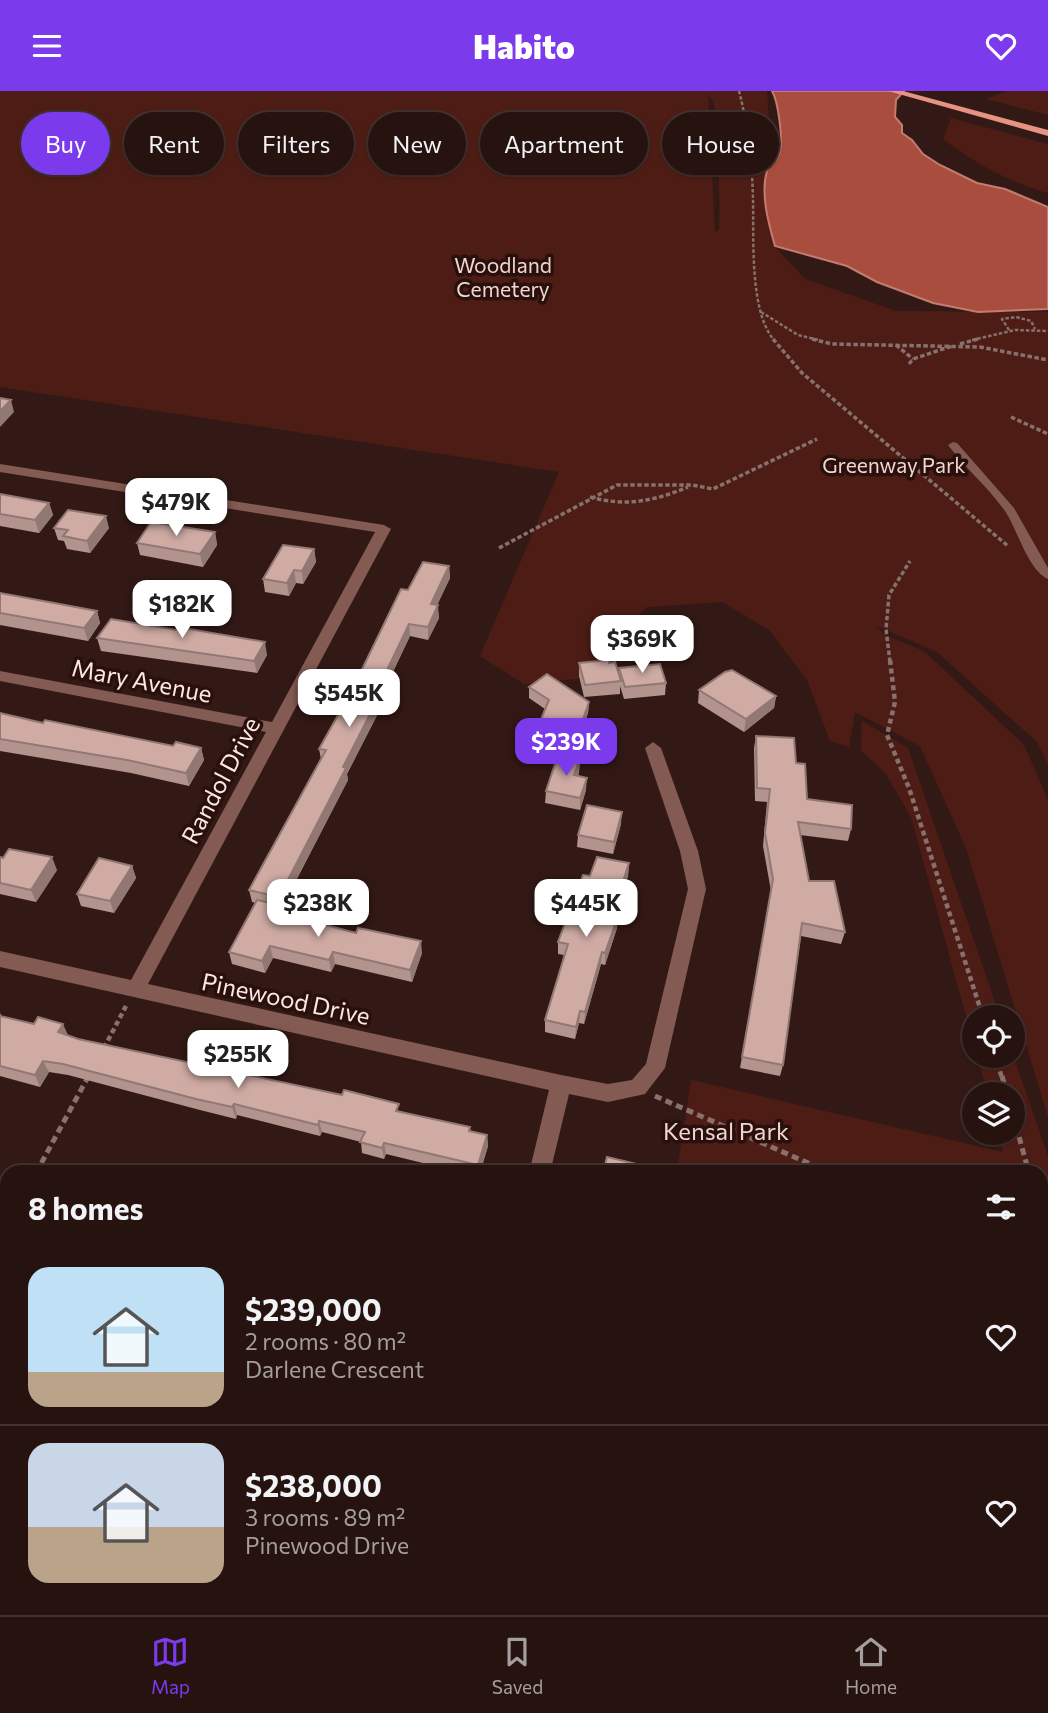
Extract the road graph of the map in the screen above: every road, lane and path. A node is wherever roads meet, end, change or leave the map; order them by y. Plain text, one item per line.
1 (739, 91) edge
2 (893, 91) edge
3 (927, 91) edge
4 (971, 107) junction
5 (1048, 124) edge
6 (1048, 133) edge
7 (761, 311) junction
8 (1035, 329) junction
9 (1009, 330) junction
10 (1048, 331) edge
11 (896, 345) junction
12 (954, 345) junction
13 (913, 359) junction
14 (1048, 360) edge
15 (909, 364) dead end
16 (1011, 417) dead end
17 (1048, 435) edge
18 (817, 439) dead end
19 (953, 446) dead end
20 (0, 468) edge
21 (692, 485) junction
22 (590, 497) junction
23 (1008, 546) dead end
24 (499, 548) dead end
25 (909, 561) dead end
26 (1048, 575) edge
27 (0, 676) edge
28 (276, 728) junction
29 (653, 748) dead end
30 (0, 959) edge
31 (135, 990) junction
32 (979, 1005) edge
33 (102, 1051) edge
34 (89, 1075) edge
35 (561, 1084) junction
36 (638, 1088) junction
37 (1021, 1145) edge
38 (40, 1165) edge
39 (541, 1165) edge
40 (813, 1165) edge
41 (1027, 1165) edge

1 - 7 path
2 - 4 main road
3 - 4 main road
4 - 5 main road
4 - 6 main road
7 - 11 path
7 - 23 path
8 - 9 path
8 - 9 path
8 - 10 path
9 - 12 path
11 - 12 path
11 - 13 path
12 - 13 path
12 - 14 path
13 - 15 path
16 - 17 path
18 - 21 path
19 - 26 lane
20 - 28 street, Randol Drive
21 - 22 path
21 - 22 path
22 - 24 path
25 - 32 path
27 - 28 street, Mary Avenue
28 - 31 street, Randol Drive
29 - 36 street
30 - 31 street, Pinewood Drive
31 - 33 path
31 - 35 street, Pinewood Drive
34 - 38 path
35 - 36 street, Pinewood Drive
35 - 39 street
36 - 40 path
37 - 41 path

